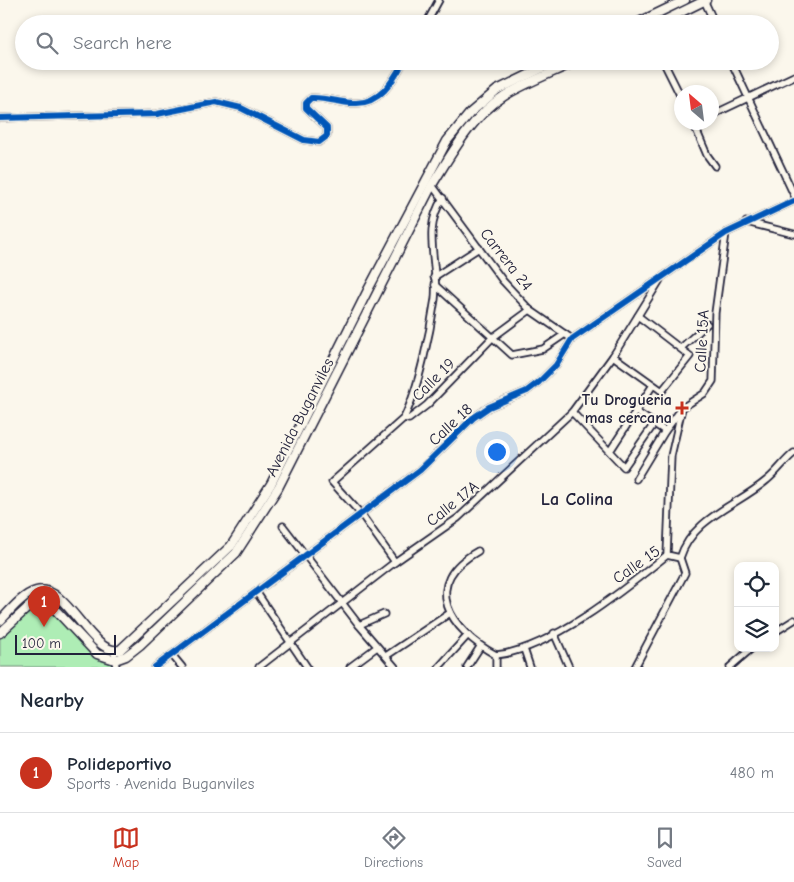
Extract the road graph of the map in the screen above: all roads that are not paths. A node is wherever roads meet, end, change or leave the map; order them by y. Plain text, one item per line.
1 (440, 0) edge
2 (685, 0) edge
3 (705, 0) edge
4 (431, 15) edge
5 (654, 15) edge
6 (675, 15) edge
7 (711, 15) edge
8 (398, 70) edge
9 (538, 70) edge
10 (559, 70) edge
11 (668, 70) edge
12 (735, 70) edge
13 (794, 76) edge
14 (675, 85) edge
15 (748, 98) junction
16 (719, 112) edge
17 (0, 118) edge
18 (697, 130) edge
19 (715, 166) dead end
20 (432, 185) junction
21 (794, 195) edge
22 (442, 198) junction
23 (794, 201) edge
24 (746, 222) junction
25 (726, 232) junction
26 (794, 234) edge
27 (479, 248) junction
28 (434, 277) junction
29 (662, 278) junction
30 (435, 285) junction
31 (530, 310) junction
32 (638, 316) junction
33 (706, 324) dead end
34 (565, 334) junction
35 (492, 338) junction
36 (572, 339) junction
37 (681, 348) junction
38 (613, 356) junction
39 (653, 386) junction
40 (682, 408) junction
41 (635, 411) junction
42 (572, 412) junction
43 (404, 418) junction
44 (654, 424) junction
45 (665, 431) junction
46 (610, 451) junction
47 (794, 453) edge
48 (636, 479) dead end
49 (361, 514) junction
50 (283, 526) dead end
51 (478, 551) dead end
52 (306, 554) junction
53 (667, 555) junction
54 (680, 558) junction
55 (395, 562) junction
56 (257, 593) junction
57 (344, 603) junction
58 (450, 613) junction
59 (384, 614) dead end
60 (0, 620) edge
61 (794, 620) edge
62 (359, 625) junction
63 (779, 629) edge
64 (0, 633) edge
65 (554, 633) junction
66 (468, 635) junction
67 (291, 644) junction
68 (480, 646) junction
69 (377, 647) junction
70 (524, 648) junction
71 (114, 651) junction
72 (747, 652) edge
73 (172, 655) junction
74 (496, 655) junction
75 (386, 656) junction
76 (116, 664) edge
77 (155, 667) edge
78 (182, 667) edge
79 (259, 667) edge
80 (307, 667) edge
81 (350, 667) edge
82 (396, 667) edge
83 (439, 667) edge
84 (467, 667) edge
85 (496, 667) edge
86 (530, 667) edge
87 (569, 667) edge
88 (635, 667) edge
89 (730, 667) edge

1 - 4 street
2 - 5 main road
3 - 6 main road
3 - 7 street
8 - 17 street
9 - 71 main road, Avenida Buganviles
10 - 20 main road, Avenida Buganviles
11 - 14 street
12 - 15 street
13 - 15 street
15 - 16 street
15 - 21 street
18 - 19 street
20 - 22 street, Carrera 24
20 - 76 main road, Avenida Buganviles
22 - 27 street, Carrera 24
22 - 28 street
23 - 24 street, Calle 18
24 - 25 street, Calle 18
24 - 26 street
25 - 29 street, Calle 18
25 - 40 street, Calle 15A
27 - 28 street
27 - 31 street, Carrera 24
28 - 30 street
29 - 32 street, Calle 17A
29 - 36 street, Calle 18
30 - 35 street
30 - 43 street
31 - 34 street, Carrera 24
31 - 35 street, Calle 19
32 - 37 street
32 - 38 street, Calle 17A
33 - 37 street
34 - 35 street
34 - 36 street, Carrera 24
35 - 43 street, Calle 19
36 - 49 street, Calle 18
37 - 39 street
38 - 39 street
38 - 42 street, Calle 17A
39 - 41 street
40 - 45 street
40 - 53 street
41 - 44 street
41 - 46 street
42 - 46 street
42 - 55 street, Calle 17A
43 - 49 street, Calle 19
44 - 45 street
44 - 46 street
45 - 48 street
47 - 54 street, Calle 15
49 - 52 street, Calle 18
49 - 55 street
50 - 52 street
51 - 58 street
52 - 56 street, Calle 18
52 - 57 street
53 - 54 street, Calle 15
53 - 65 street, Calle 15
54 - 88 street
55 - 57 street, Calle 17A
56 - 67 street
56 - 73 street, Calle 18
57 - 62 street
57 - 67 street, Calle 17A
58 - 66 street
58 - 75 street
59 - 62 street
60 - 71 main road
61 - 63 street
62 - 69 street
64 - 76 main road
65 - 70 street, Calle 15
65 - 87 street
66 - 68 street
66 - 83 street
67 - 79 street, Calle 17A
67 - 80 street
68 - 74 street
68 - 84 street
69 - 75 street
69 - 81 street
70 - 74 street, Calle 15
70 - 86 street
71 - 76 street
72 - 89 street
73 - 77 street, Calle 18
73 - 78 street
74 - 85 street
75 - 82 street

